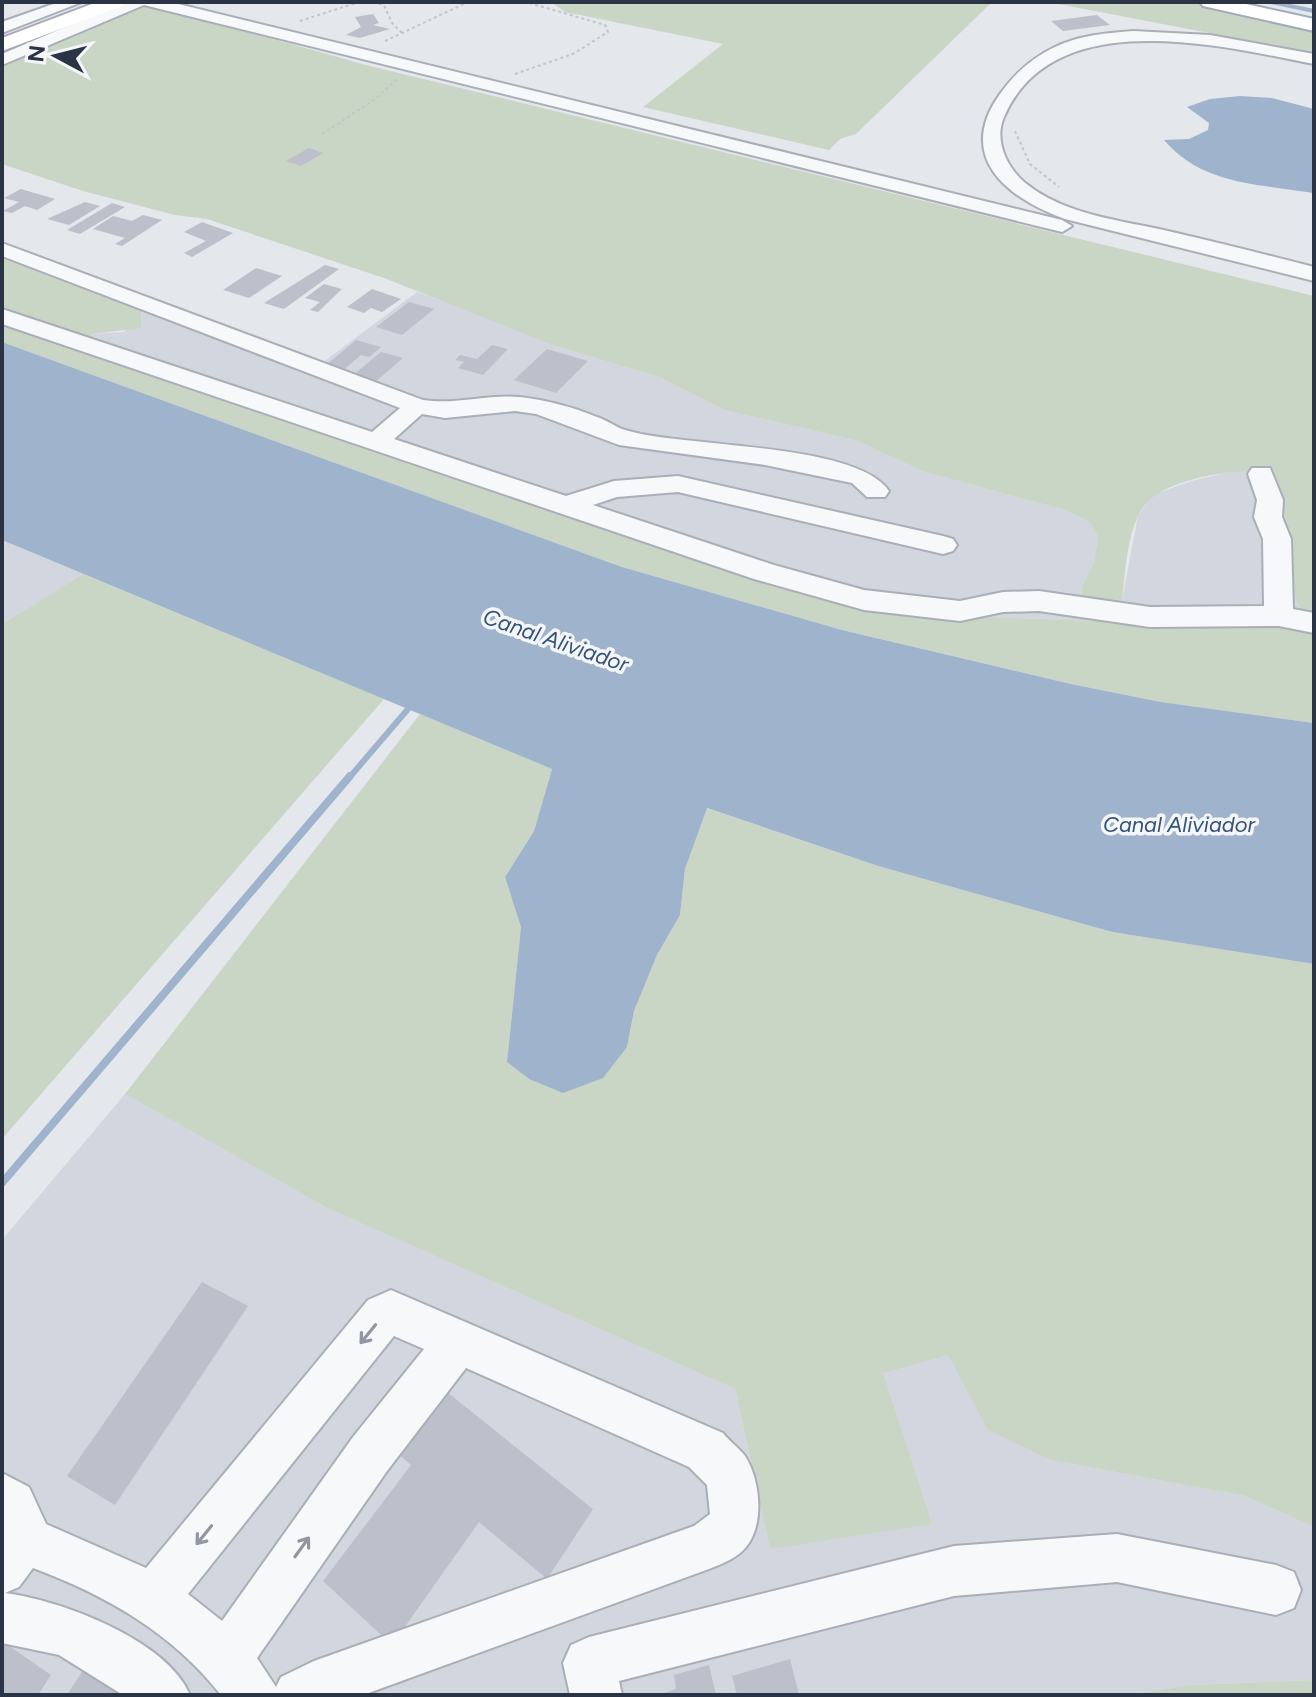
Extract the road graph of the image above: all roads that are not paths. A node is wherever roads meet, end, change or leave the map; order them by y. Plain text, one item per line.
1 (74, 2) edge
2 (99, 2) edge
3 (115, 2) edge
4 (138, 2) edge
5 (150, 2) edge
6 (186, 2) edge
7 (1210, 2) edge
8 (1240, 2) edge
9 (1314, 18) edge
10 (1314, 25) edge
11 (2, 28) edge
12 (277, 28) junction
13 (2, 38) edge
14 (2, 45) edge
15 (2, 60) edge
16 (1314, 62) edge
17 (502, 83) junction
18 (873, 158) dead end
19 (840, 164) junction
20 (1029, 174) junction
21 (1008, 176) junction
22 (1064, 194) junction
23 (1038, 201) junction
24 (2, 249) edge
25 (1314, 263) edge
26 (1314, 274) edge
27 (1314, 288) edge
28 (2, 316) edge
29 (417, 406) junction
30 (619, 437) junction
31 (376, 441) junction
32 (1261, 474) dead end
33 (650, 483) junction
34 (876, 491) dead end
35 (566, 505) junction
36 (943, 545) dead end
37 (1279, 616) junction
38 (1314, 623) edge
39 (459, 1341) junction
40 (9, 1536) edge
41 (1276, 1590) dead end
42 (153, 1598) junction
43 (2, 1618) edge
44 (241, 1677) edge
45 (164, 1695) edge
46 (299, 1695) edge
47 (596, 1695) edge

1 - 11 street
2 - 13 main road
3 - 14 main road
4 - 15 street
5 - 12 street
6 - 12 street
7 - 10 main road
8 - 9 main road
12 - 17 street
12 - 17 street
16 - 20 street
16 - 21 street
17 - 19 street
18 - 19 street
19 - 27 street
20 - 21 street
20 - 22 street
21 - 23 street
22 - 23 street
22 - 25 street
23 - 26 street
24 - 29 street
28 - 31 street
29 - 30 street
29 - 31 street
30 - 33 street
30 - 34 street
31 - 35 street
32 - 37 street
33 - 35 street
33 - 36 street
35 - 37 street
37 - 38 street
39 -> 42 street
44 -> 39 street
39 - 46 street
40 - 42 street
41 - 47 street
42 - 44 street
43 - 45 street

